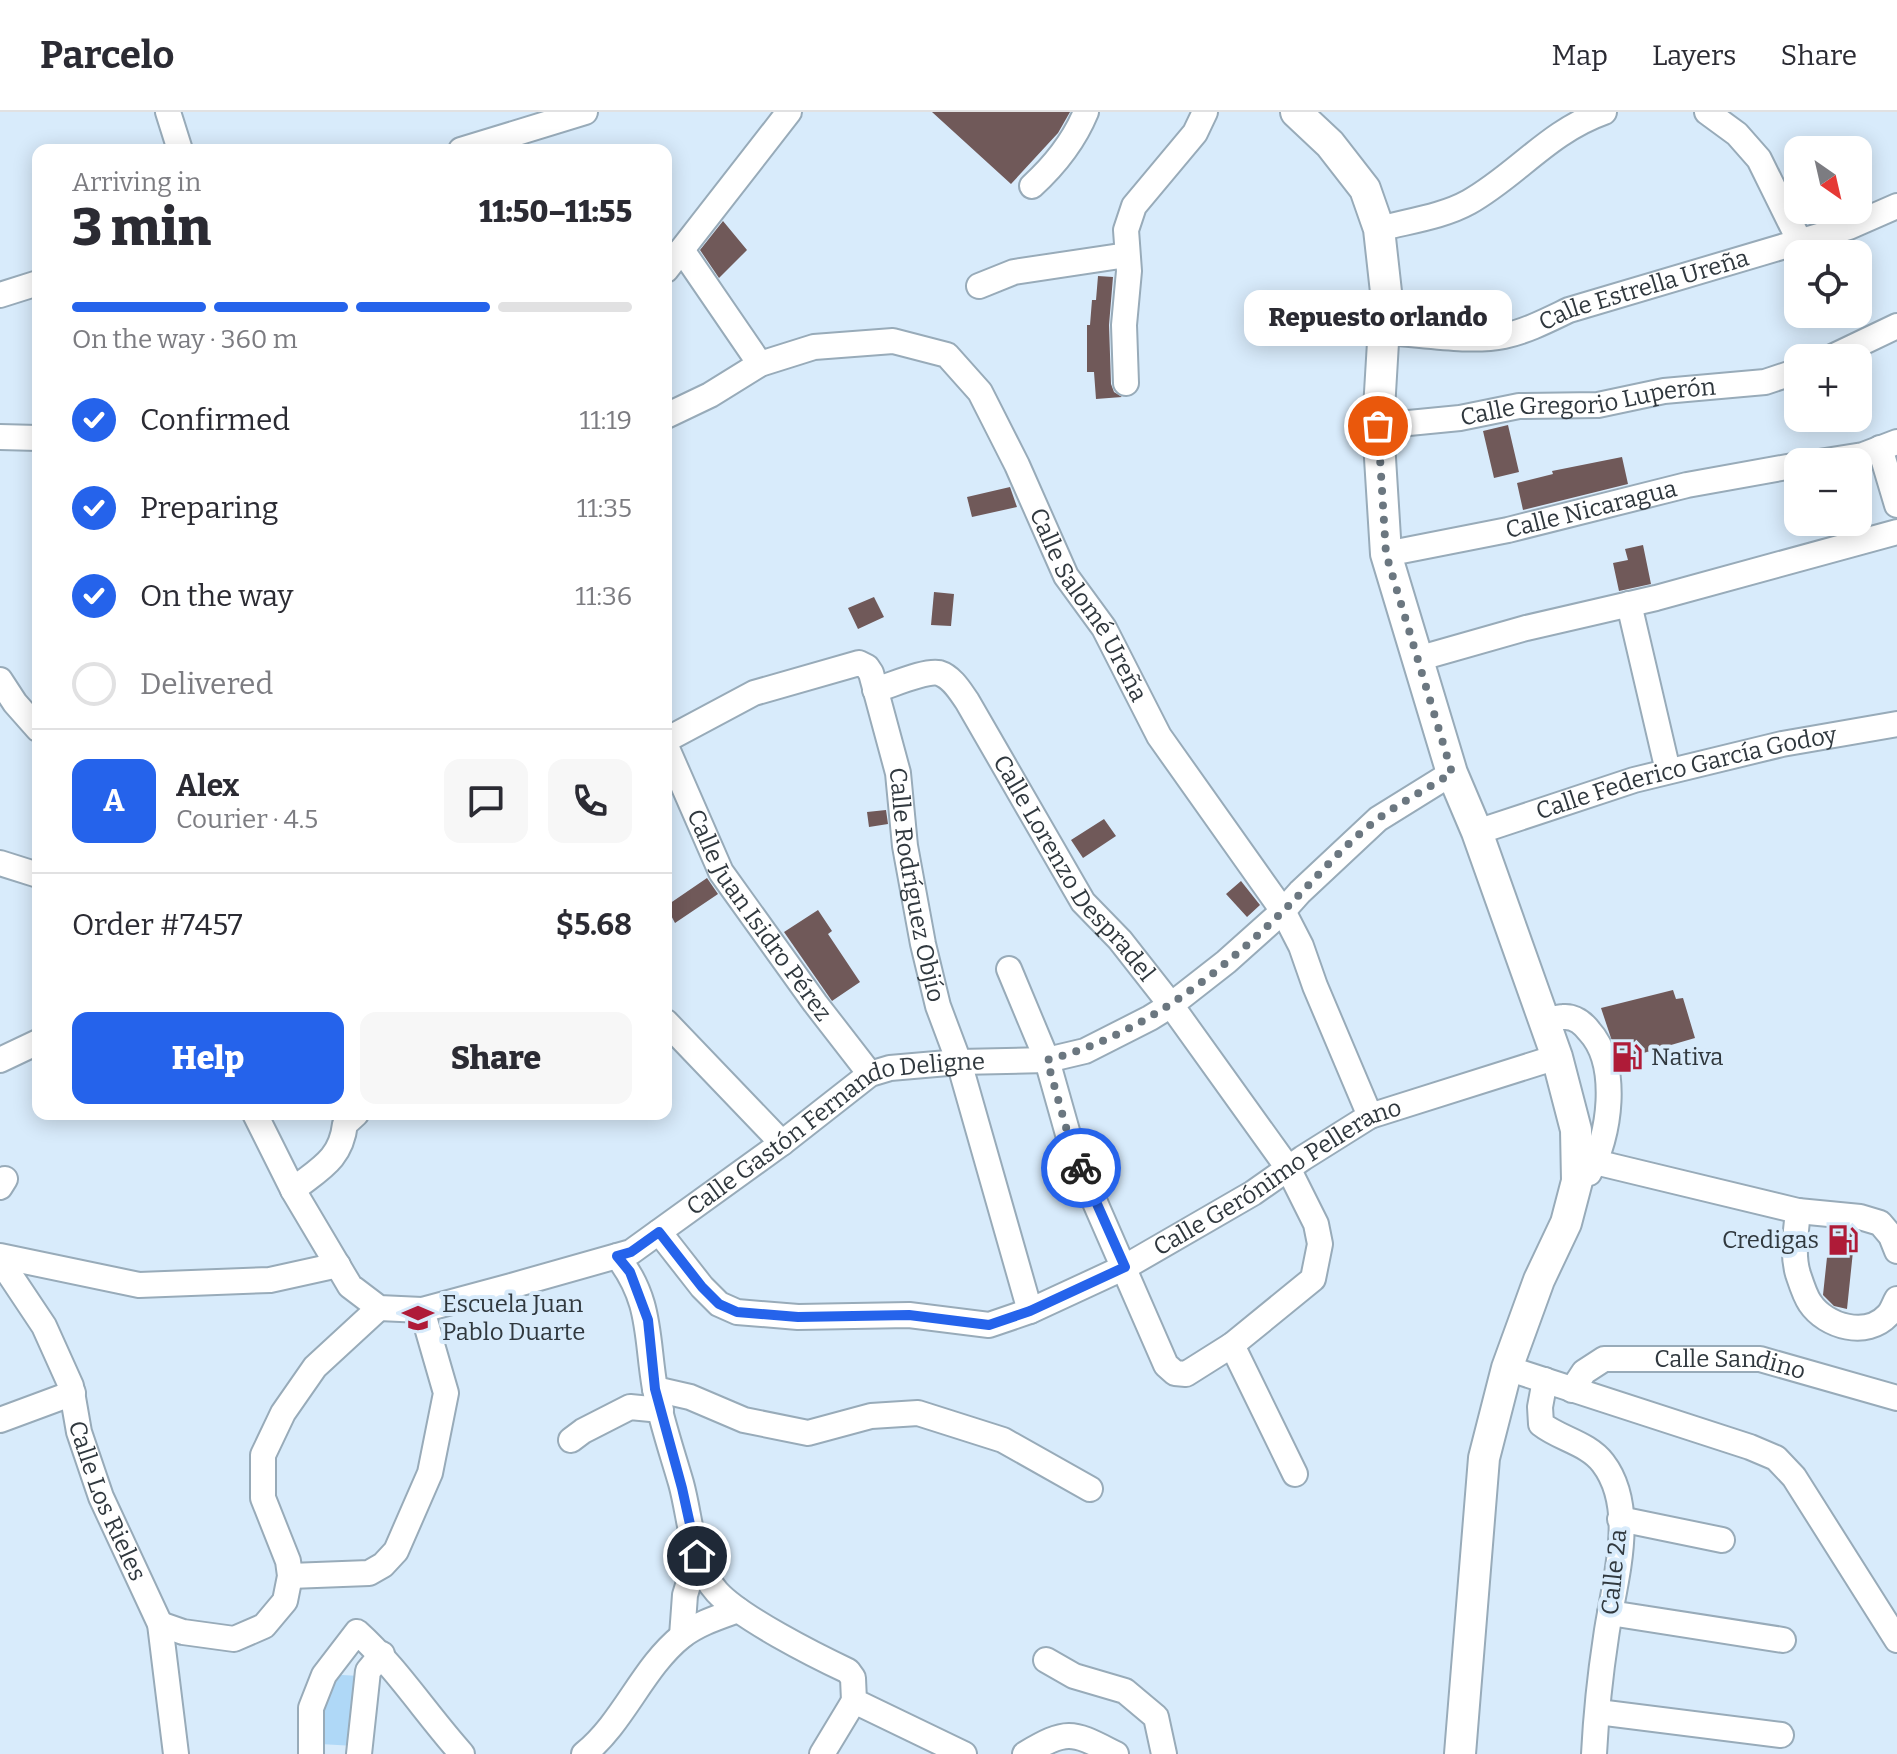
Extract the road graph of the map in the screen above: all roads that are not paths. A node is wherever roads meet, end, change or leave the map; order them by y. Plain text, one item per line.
1 (168, 112) edge
2 (585, 112) edge
3 (789, 112) edge
4 (1086, 112) edge
5 (1205, 112) edge
6 (1296, 112) edge
7 (1604, 112) edge
8 (1707, 112) edge
9 (504, 143) edge
10 (178, 144) edge
11 (1032, 186) dead end
12 (1897, 206) edge
13 (1379, 229) junction
14 (1799, 240) joint
15 (1784, 245) edge
16 (682, 250) junction
17 (1127, 255) junction
18 (672, 262) edge
19 (32, 285) edge
20 (979, 286) dead end
21 (0, 295) edge
22 (1897, 326) edge
23 (1384, 332) junction
24 (1859, 344) edge
25 (760, 364) junction
26 (1784, 376) edge
27 (1126, 383) dead end
28 (672, 413) edge
29 (1378, 426) junction
30 (0, 437) edge
31 (32, 438) edge
32 (1889, 445) edge
33 (1784, 468) edge
34 (1897, 505) edge
35 (1897, 532) edge
36 (1386, 554) junction
37 (1629, 604) junction
38 (1417, 659) junction
39 (0, 680) edge
40 (875, 690) junction
41 (32, 722) edge
42 (1897, 724) edge
43 (672, 737) edge
44 (672, 760) edge
45 (1668, 771) junction
46 (1452, 773) junction
47 (1477, 832) junction
48 (0, 863) edge
49 (32, 873) edge
50 (1283, 911) junction
51 (1009, 969) dead end
52 (1171, 1005) junction
53 (1545, 1021) junction
54 (672, 1028) edge
55 (32, 1045) edge
56 (1557, 1057) junction
57 (0, 1060) edge
58 (1047, 1060) junction
59 (959, 1062) junction
60 (870, 1074) junction
61 (1370, 1116) junction
62 (258, 1120) edge
63 (349, 1120) edge
64 (782, 1143) junction
65 (1288, 1168) junction
66 (1586, 1172) junction
67 (293, 1190) junction
68 (1798, 1211) junction
69 (659, 1232) junction
70 (1897, 1251) edge
71 (617, 1256) junction
72 (0, 1258) edge
73 (338, 1265) junction
74 (1125, 1267) junction
75 (1897, 1299) edge
76 (379, 1308) junction
77 (422, 1310) junction
78 (1030, 1311) junction
79 (1232, 1345) junction
80 (1507, 1368) junction
81 (1545, 1380) junction
82 (1572, 1390) junction
83 (73, 1393) junction
84 (1897, 1398) edge
85 (658, 1400) junction
86 (34, 1409) junction
87 (0, 1420) edge
88 (571, 1440) dead end
89 (85, 1448) junction
90 (1295, 1474) dead end
91 (1090, 1489) dead end
92 (1620, 1519) junction
93 (1722, 1540) dead end
94 (697, 1556) junction
95 (290, 1576) junction
96 (738, 1610) junction
97 (1610, 1613) junction
98 (160, 1624) junction
99 (682, 1636) junction
100 (1783, 1640) dead end
101 (1897, 1640) edge
102 (382, 1654) junction
103 (1046, 1660) dead end
104 (854, 1701) junction
105 (1598, 1712) junction
106 (1781, 1735) dead end
107 (176, 1754) edge
108 (311, 1754) edge
109 (359, 1754) edge
110 (462, 1754) edge
111 (584, 1754) edge
112 (822, 1754) edge
113 (964, 1754) edge
114 (1025, 1754) edge
115 (1116, 1754) edge
116 (1164, 1754) edge
117 (1460, 1754) edge
118 (1594, 1754) edge

1 - 10 street
2 - 9 street
3 - 16 street
4 - 11 street
5 - 17 street
6 - 13 main road
7 - 13 street
8 - 14 street
12 - 14 street, Calle Estrella Ureña
13 - 23 main road
15 - 23 street, Calle Estrella Ureña
16 - 18 street
16 - 25 street
17 - 20 street
17 - 27 street
19 - 21 street
22 - 24 street
23 - 29 main road
25 - 28 street, Calle Salomé Ureña
25 - 50 street, Calle Salomé Ureña
26 - 29 street, Calle Gregorio Luperón
29 - 36 main road
30 - 31 street
32 - 34 street
33 - 36 street, Calle Nicaragua
35 - 37 street
36 - 38 main road
37 - 38 street
37 - 45 street
38 - 46 main road
39 - 41 street
40 - 43 street, Calle Rodríguez Objío
40 - 52 street, Calle Lorenzo Despradel
40 - 59 street, Calle Rodríguez Objío
42 - 45 street, Calle Federico García Godoy
44 - 60 street, Calle Juan Isidro Pérez
45 - 47 street, Calle Federico García Godoy
46 - 47 main road
46 - 50 street, Calle Gastón Fernando Deligne
47 - 53 main road
48 - 49 street
50 - 52 street, Calle Gastón Fernando Deligne
50 - 61 street, Calle Salomé Ureña
51 - 58 street
52 - 58 street, Calle Gastón Fernando Deligne
52 - 65 street, Calle Lorenzo Despradel
53 - 56 main road
53 - 66 street
54 - 64 street
55 - 57 street
56 - 61 street, Calle Gerónimo Pellerano
56 - 66 main road
58 - 59 street, Calle Gastón Fernando Deligne
58 - 74 street
59 - 60 street, Calle Gastón Fernando Deligne
59 - 78 street, Calle Rodríguez Objío
60 - 64 street, Calle Gastón Fernando Deligne
61 - 65 street, Calle Gerónimo Pellerano
62 - 67 street
63 - 67 street
64 - 69 street, Calle Gastón Fernando Deligne
65 - 74 street, Calle Gerónimo Pellerano
65 - 79 street, Calle Lorenzo Despradel
66 - 68 street
66 - 80 main road
67 - 73 street
68 - 70 street
68 - 75 street
69 - 71 street, Calle Gastón Fernando Deligne
69 - 78 street, Calle Gerónimo Pellerano
71 - 77 street, Calle Gastón Fernando Deligne
71 - 85 street
72 - 73 street
72 - 83 street, Calle Los Rieles
73 - 76 street
74 - 78 street, Calle Gerónimo Pellerano
74 - 79 street, Calle Lorenzo Despradel
76 - 77 street, Calle Gastón Fernando Deligne
76 - 95 street
77 - 95 street
79 - 90 street
80 - 81 street
80 - 117 main road
81 - 82 street
81 - 92 street, Calle 2a
82 - 84 street, Calle Sandino
82 - 101 street
83 - 86 street
83 - 89 street, Calle Los Rieles
85 - 88 street
85 - 91 street
85 - 94 street
86 - 87 street
86 - 89 street
89 - 98 street, Calle Los Rieles
92 - 93 street
92 - 97 street, Calle 2a
94 - 96 street
94 - 99 street
95 - 98 street
96 - 99 street
96 - 104 street
97 - 100 street
97 - 105 street, Calle 2a
98 - 107 street, Calle Los Rieles
99 - 111 street
102 - 108 street
102 - 109 street
102 - 110 street
103 - 116 street
104 - 112 street
104 - 113 street
105 - 106 street
105 - 118 street, Calle 2a
114 - 115 street

